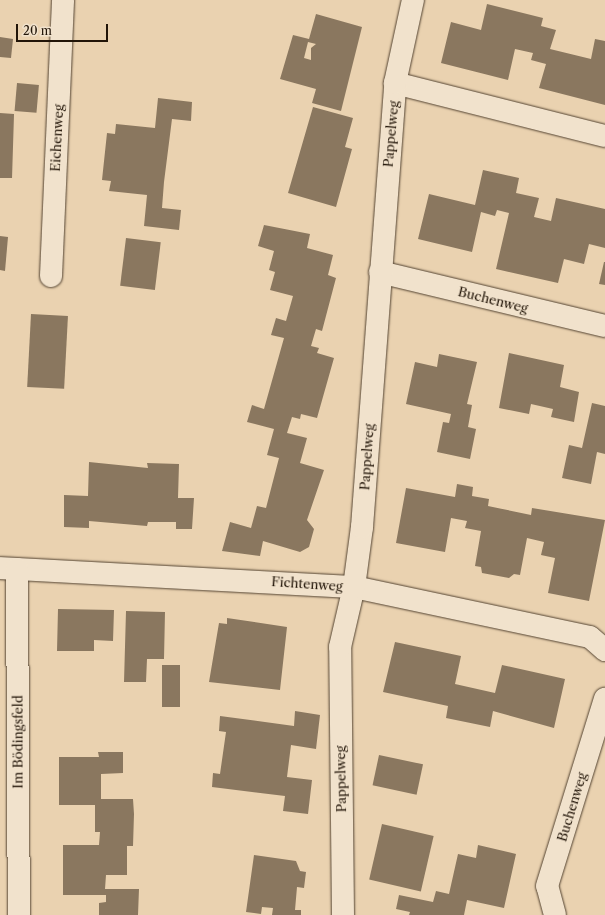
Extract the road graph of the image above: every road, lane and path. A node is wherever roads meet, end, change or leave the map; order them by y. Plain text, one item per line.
1 (63, 0) edge
2 (413, 0) edge
3 (395, 83) junction
4 (604, 136) dead end
5 (380, 272) junction
6 (51, 276) dead end
7 (605, 326) edge
8 (9, 568) edge
9 (354, 587) junction
10 (600, 639) edge
11 (605, 699) edge
12 (19, 915) edge
13 (343, 915) edge
14 (555, 915) edge

1 - 6 street, Eichenweg
2 - 3 street, Pappelweg
3 - 4 street
3 - 5 street, Pappelweg
5 - 7 street, Buchenweg
5 - 9 street, Pappelweg
8 - 9 street, Fichtenweg
8 - 12 street, Im Bödingsfeld
9 - 10 street, Fichtenweg
9 - 13 street, Pappelweg
11 - 14 street, Buchenweg

